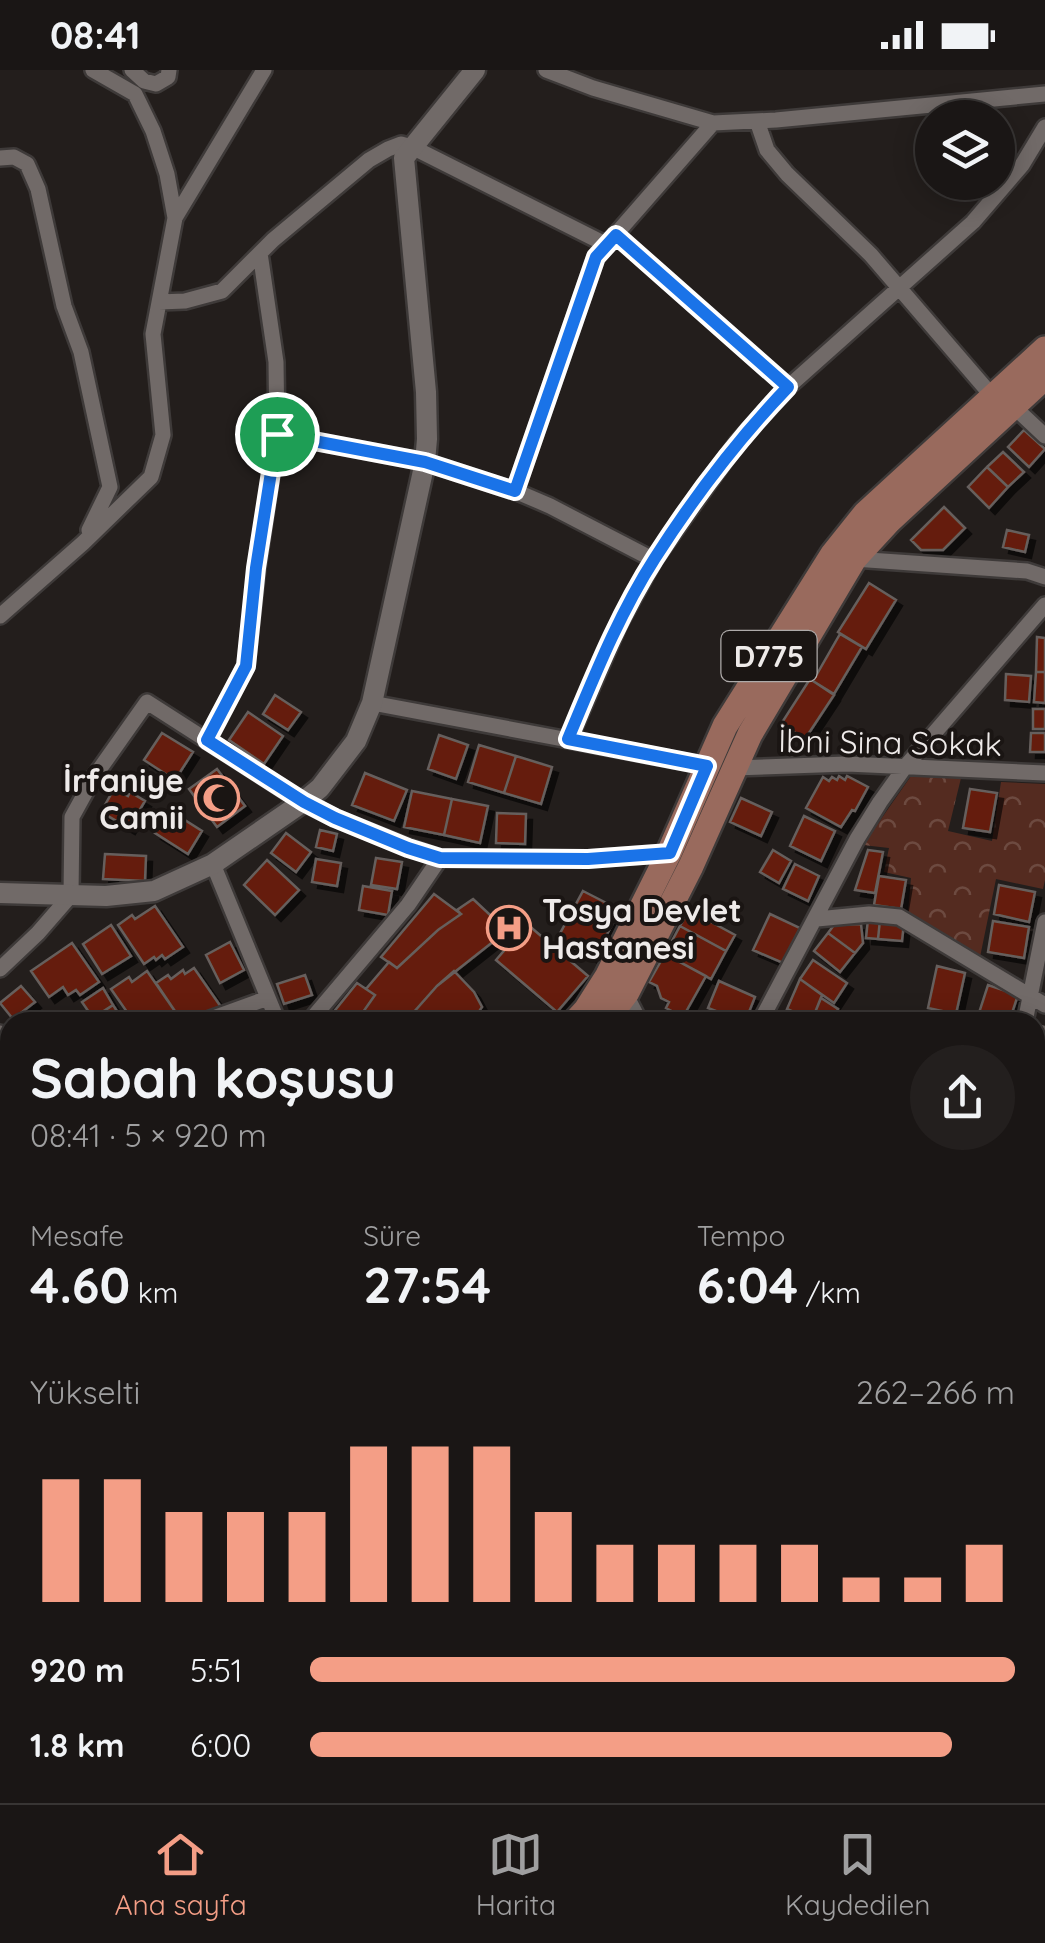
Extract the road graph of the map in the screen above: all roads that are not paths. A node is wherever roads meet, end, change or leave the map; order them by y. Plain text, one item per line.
1 (94, 70) edge
2 (132, 70) edge
3 (169, 70) edge
4 (264, 70) edge
5 (475, 70) edge
6 (546, 70) edge
7 (1045, 94) edge
8 (758, 121) junction
9 (713, 123) junction
10 (1045, 126) edge
11 (412, 147) junction
12 (1039, 150) edge
13 (0, 158) edge
14 (174, 218) junction
15 (611, 240) junction
16 (260, 253) junction
17 (898, 289) junction
18 (159, 302) junction
19 (1045, 349) edge
20 (1045, 377) edge
21 (788, 387) junction
22 (1003, 402) junction
23 (277, 434) junction
24 (1045, 436) edge
25 (425, 462) junction
26 (515, 491) junction
27 (83, 542) junction
28 (854, 559) junction
29 (654, 560) junction
30 (1045, 577) edge
31 (1045, 605) edge
32 (0, 616) edge
33 (372, 702) junction
34 (568, 739) junction
35 (207, 740) junction
36 (707, 766) junction
37 (905, 767) junction
38 (733, 768) junction
39 (1045, 773) edge
40 (304, 802) junction
41 (670, 853) junction
42 (440, 858) junction
43 (213, 864) junction
44 (0, 893) edge
45 (71, 895) junction
46 (816, 919) junction
47 (1045, 922) edge
48 (0, 970) edge
49 (617, 985) junction
50 (1029, 996) junction
51 (268, 998) junction
52 (1045, 1005) edge
53 (230, 1012) edge
54 (274, 1012) edge
55 (318, 1012) edge
56 (584, 1012) edge
57 (608, 1012) edge
58 (634, 1012) edge
59 (765, 1012) edge
60 (1027, 1012) edge

1 - 14 street
2 - 3 street
4 - 14 street
5 - 11 street
6 - 9 street
7 - 8 street
8 - 9 street
8 - 17 street
9 - 15 street
10 - 12 street
11 - 15 street
11 - 16 street
11 - 25 street
12 - 17 street
13 - 27 street
14 - 18 street
15 - 21 street
15 - 26 street
16 - 18 street
16 - 23 street
17 - 21 street
17 - 22 street
18 - 27 street
19 - 22 main road, D775
20 - 22 main road, D775
21 - 29 street
22 - 24 street
22 - 28 main road, D775
22 - 36 main road, D775
23 - 25 street
23 - 35 street
25 - 26 street
25 - 33 street
26 - 29 street
27 - 32 street
28 - 30 street
28 - 38 main road, D775
29 - 34 street
31 - 37 street
33 - 34 street
33 - 40 street
34 - 36 street
35 - 40 street
35 - 45 street
36 - 41 main road, D775
37 - 38 street, İbni Sina Sokak
37 - 39 street, İbni Sina Sokak
37 - 46 street
38 - 49 main road, D775
40 - 42 street
40 - 43 street
41 - 42 street
41 - 49 main road, D775
42 - 55 street
43 - 45 street
43 - 51 street
44 - 45 street
45 - 48 street
46 - 50 street
46 - 59 street
47 - 50 street
49 - 56 main road, D775
49 - 57 main road, D775
49 - 58 street
50 - 52 street
50 - 60 street
51 - 53 street
51 - 54 street

